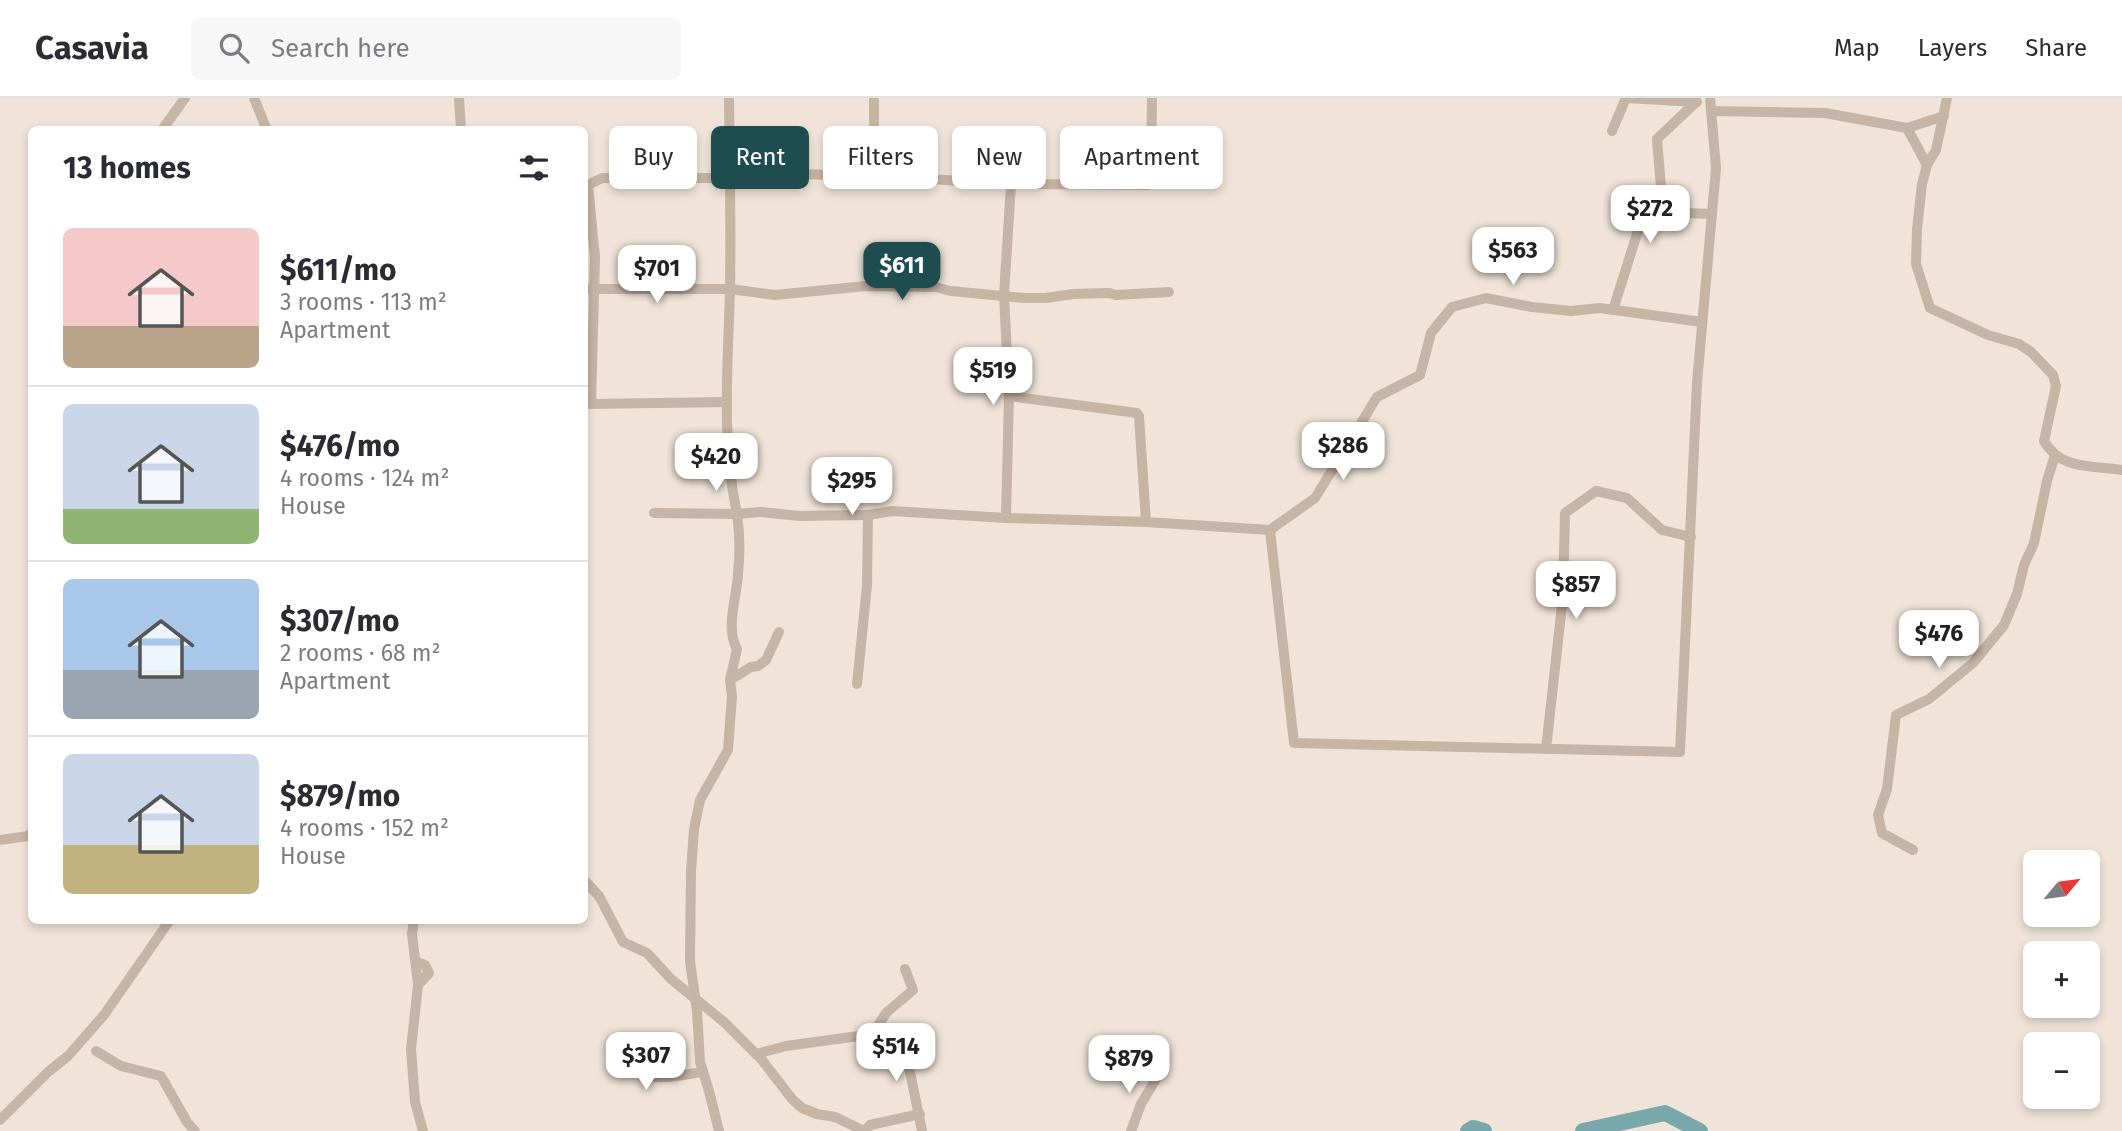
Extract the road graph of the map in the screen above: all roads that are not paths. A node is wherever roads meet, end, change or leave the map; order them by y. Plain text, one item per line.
1 (185, 98) edge
2 (254, 98) edge
3 (459, 98) edge
4 (729, 98) edge
5 (874, 98) edge
6 (1152, 98) edge
7 (1947, 98) edge
8 (1696, 102) junction
9 (1711, 104) edge
10 (1944, 116) junction
11 (165, 126) edge
12 (265, 126) edge
13 (461, 126) edge
14 (730, 126) edge
15 (874, 126) edge
16 (1907, 128) junction
17 (1612, 131) dead end
18 (1927, 165) junction
19 (711, 178) edge
20 (588, 183) edge
21 (1046, 185) edge
22 (731, 189) edge
23 (1011, 189) edge
24 (588, 200) edge
25 (1663, 212) junction
26 (1712, 214) junction
27 (590, 289) edge
28 (730, 289) junction
29 (1169, 292) dead end
30 (1004, 295) junction
31 (1613, 310) junction
32 (1702, 322) junction
33 (1009, 396) junction
34 (726, 402) junction
35 (588, 404) edge
36 (2055, 455) junction
37 (2122, 470) edge
38 (654, 513) dead end
39 (737, 514) junction
40 (868, 515) junction
41 (1006, 518) junction
42 (1146, 522) junction
43 (1270, 530) junction
44 (1691, 537) junction
45 (779, 632) dead end
46 (730, 680) junction
47 (858, 684) dead end
48 (1546, 749) junction
49 (28, 834) edge
50 (0, 840) edge
51 (1913, 850) dead end
52 (588, 884) edge
53 (167, 924) edge
54 (413, 924) edge
55 (905, 969) dead end
56 (694, 996) junction
57 (866, 1035) junction
58 (96, 1051) dead end
59 (756, 1054) junction
60 (622, 1055) dead end
61 (703, 1072) junction
62 (1158, 1074) dead end
63 (920, 1114) junction
64 (0, 1120) edge
65 (195, 1131) edge
66 (423, 1131) edge
67 (719, 1131) edge
68 (865, 1131) edge
69 (922, 1131) edge
70 (1131, 1131) edge

1 - 11 street
2 - 12 street
3 - 13 street
4 - 14 street
5 - 15 street
6 - 21 street
7 - 10 street
8 - 9 street
8 - 17 street
8 - 25 street
9 - 16 street
9 - 26 street
10 - 16 street
10 - 18 street
16 - 18 street
18 - 36 street
19 - 20 street
22 - 28 street
23 - 30 street
24 - 27 street
25 - 26 street
25 - 31 street
26 - 32 street
27 - 28 street
27 - 35 street
28 - 30 street
28 - 34 street
29 - 30 street
30 - 33 street
31 - 32 street
31 - 43 street
32 - 44 street
33 - 41 street
33 - 42 street
34 - 35 street
34 - 39 street
36 - 37 street
36 - 51 street
38 - 39 street
39 - 40 street
39 - 46 street
40 - 41 street
40 - 47 street
41 - 42 street
42 - 43 street
43 - 48 street
44 - 48 street
44 - 48 street
45 - 46 street
46 - 56 street
49 - 50 street
52 - 56 street
53 - 64 street
54 - 66 street
55 - 57 street
56 - 59 street
56 - 61 street
57 - 59 street
57 - 63 street
58 - 65 street
59 - 68 street
60 - 61 street
61 - 67 street
62 - 70 street
63 - 68 street
63 - 69 street

